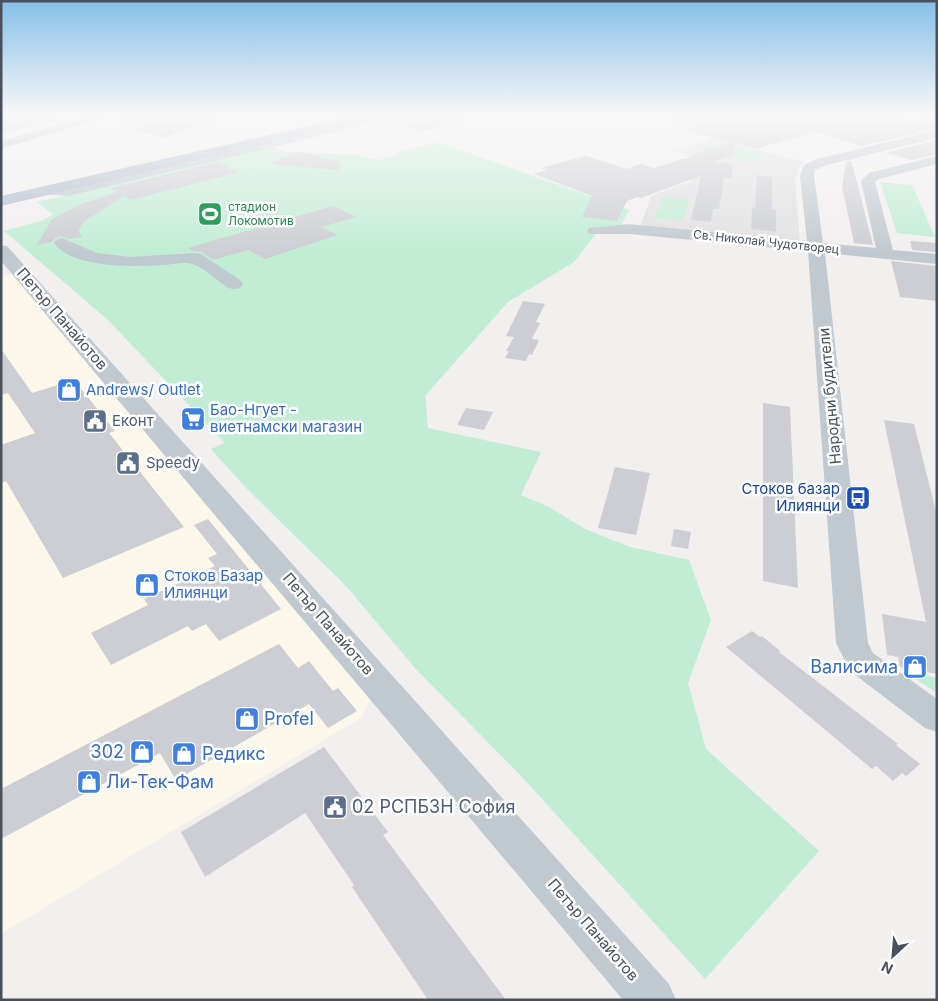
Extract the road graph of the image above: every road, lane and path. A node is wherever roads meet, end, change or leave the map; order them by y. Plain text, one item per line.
1 (171, 162) edge
2 (195, 162) edge
3 (826, 162) edge
4 (930, 162) edge
5 (45, 191) junction
6 (1, 201) edge
7 (594, 231) dead end
8 (62, 243) dead end
9 (816, 247) junction
10 (1, 250) edge
11 (886, 254) junction
12 (937, 259) edge
13 (234, 284) dead end
14 (937, 718) edge
15 (652, 1000) edge

1 - 5 main road
2 - 5 street
3 - 9 street, Народни будители
4 - 11 street
5 - 6 main road
7 - 9 street, Св. Николай Чудотворец
8 - 13 street
9 - 11 street, Св. Николай Чудотворец
9 - 14 street, Народни будители
10 - 15 street, Петър Панайотов
11 - 12 street, Св. Николай Чудотворец

